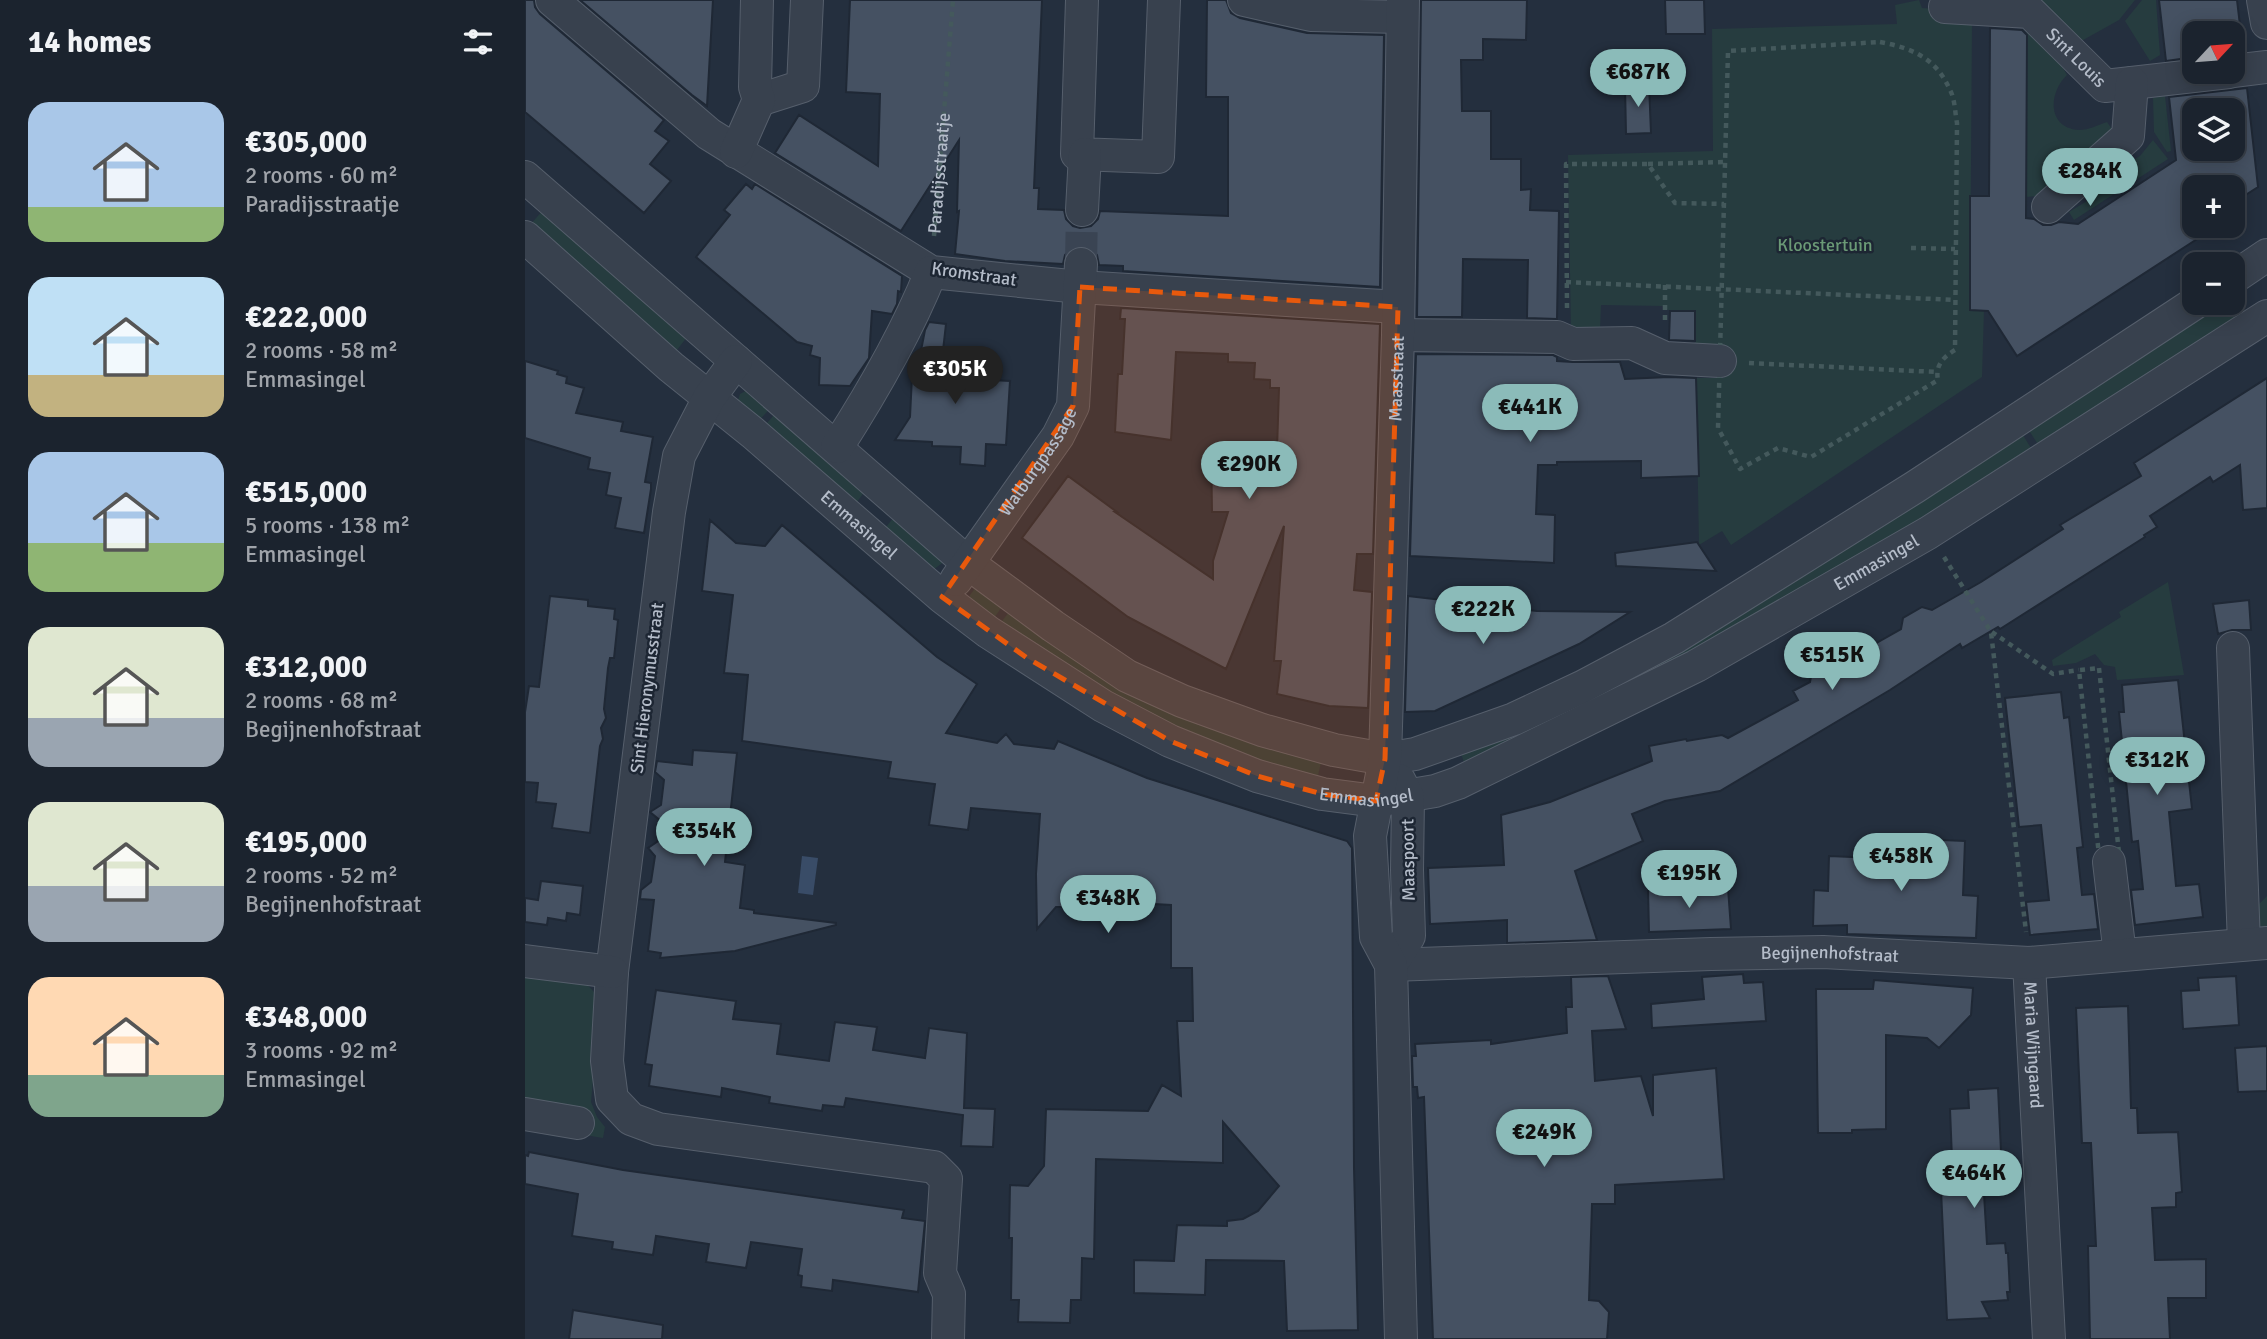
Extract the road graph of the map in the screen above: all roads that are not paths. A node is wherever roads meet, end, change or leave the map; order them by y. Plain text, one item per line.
1 (552, 0) edge
2 (757, 0) edge
3 (807, 0) edge
4 (1082, 0) edge
5 (1164, 0) edge
6 (1244, 0) edge
7 (2263, 0) edge
8 (1945, 6) dead end
9 (1403, 8) edge
10 (2267, 23) edge
11 (2267, 67) edge
12 (2245, 69) edge
13 (2182, 77) edge
14 (2132, 83) junction
15 (759, 100) junction
16 (736, 152) junction
17 (1085, 155) junction
18 (525, 177) edge
19 (2048, 207) dead end
20 (1082, 210) tunnel mouth
21 (525, 237) edge
22 (2267, 255) edge
23 (2245, 270) edge
24 (931, 272) junction
25 (1081, 276) junction
26 (2182, 312) edge
27 (2267, 317) edge
28 (1398, 321) junction
29 (736, 361) junction
30 (1733, 362) road end
31 (709, 398) junction
32 (837, 447) junction
33 (969, 564) junction
34 (942, 597) junction
35 (2233, 648) dead end
36 (1385, 759) junction
37 (1408, 797) junction
38 (1376, 801) junction
39 (2106, 877) road end
40 (2255, 944) edge
41 (2120, 955) junction
42 (525, 961) edge
43 (2029, 963) junction
44 (1391, 965) junction
45 (613, 971) junction
46 (525, 1114) edge
47 (578, 1123) dead end
48 (948, 1339) edge
49 (1401, 1339) edge
50 (2049, 1339) edge

1 - 16 street, Kromstraat
2 - 15 street
3 - 15 street
4 - 17 street
5 - 17 street
6 - 9 street
7 - 10 street
8 - 14 street, Sint Louis
9 - 28 street, Maasstraat
11 - 12 street, Sint Louis
13 - 14 street, Sint Louis
14 - 19 street, Sint Louis
15 - 16 street
16 - 24 street, Kromstraat
17 - 20 street
18 - 29 street, Emmasingel
21 - 31 street, Emmasingel
22 - 23 street
24 - 25 street, Kromstraat
24 - 32 street
25 - 28 street, Kromstraat
25 - 33 street, Walburgpassage
26 - 36 street, Emmasingel
27 - 37 street, Emmasingel
28 - 30 street, Kromstraat
28 - 36 street, Maasstraat
29 - 31 street, Sint Hieronymusstraat
29 - 32 street, Emmasingel
31 - 34 street, Emmasingel
31 - 45 street, Sint Hieronymusstraat
32 - 33 street, Emmasingel
33 - 34 street, Walburgpassage
33 - 36 street, Emmasingel
34 - 38 street, Emmasingel
35 - 40 street
36 - 37 street, Maaspoort
36 - 38 street, Maaspoort
37 - 38 street, Emmasingel
37 - 44 street, Maaspoort
38 - 44 street, Maaspoort
39 - 41 street
40 - 41 street, Begijnenhofstraat
41 - 43 street, Begijnenhofstraat
42 - 45 street
43 - 44 street, Begijnenhofstraat
43 - 50 street, Maria Wijngaard
44 - 49 street, Maaspoort
45 - 48 street, Sint Hieronymusstraat
46 - 47 street

